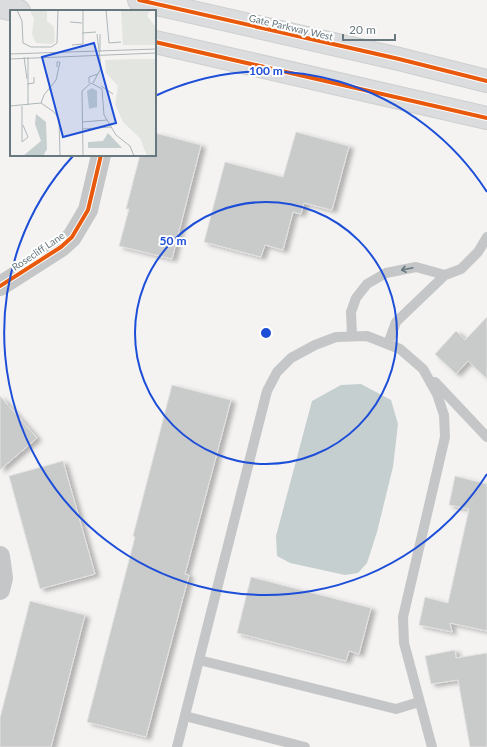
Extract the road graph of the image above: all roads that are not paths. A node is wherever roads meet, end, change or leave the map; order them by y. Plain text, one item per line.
1 (139, 0) edge
2 (0, 7) edge
3 (14, 10) edge
4 (156, 42) edge
5 (487, 81) edge
6 (487, 118) edge
7 (101, 156) edge
8 (487, 237) edge
9 (445, 275) junction
10 (0, 286) edge
11 (352, 336) junction
12 (388, 344) junction
13 (423, 369) junction
14 (487, 437) edge
15 (0, 556) edge
16 (0, 590) edge
17 (199, 660) junction
18 (420, 702) junction
19 (185, 716) junction
20 (177, 747) edge
21 (305, 747) edge
22 (432, 747) edge

1 - 5 main road, Gate Parkway West
2 - 3 main road
4 - 6 main road
7 - 10 street, Rosecliff Lane
8 - 9 lane
9 -> 11 lane
9 - 12 lane
11 - 12 lane
11 - 17 lane
12 - 13 lane
13 - 14 lane
13 - 18 lane
15 - 16 street
17 - 18 lane
17 - 19 lane
18 - 22 lane
19 - 20 lane
19 - 21 lane

